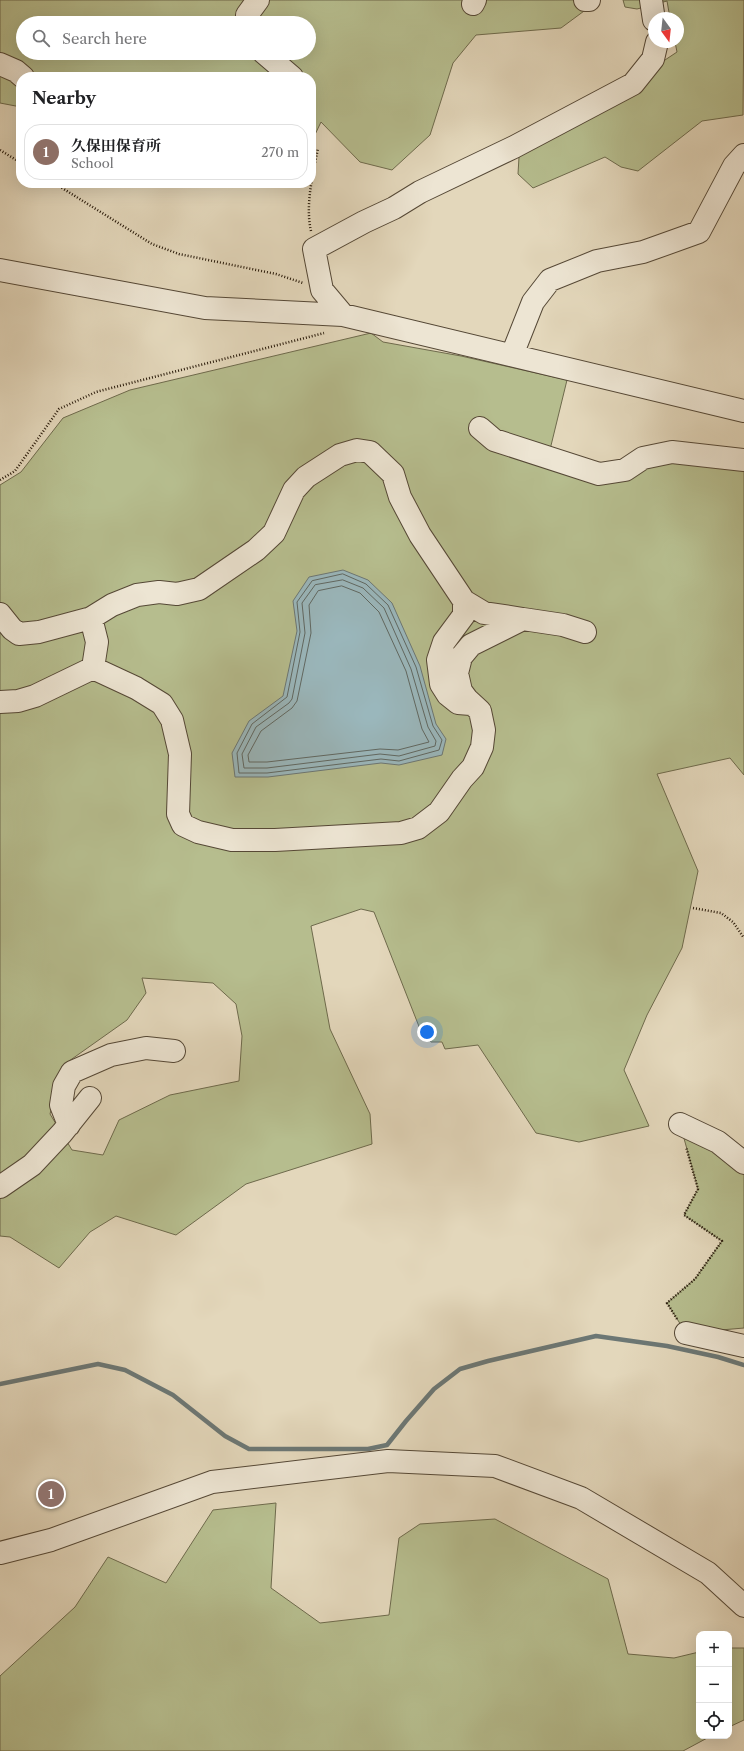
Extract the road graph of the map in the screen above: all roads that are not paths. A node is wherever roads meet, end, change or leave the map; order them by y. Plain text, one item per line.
1 (258, 0) edge
2 (585, 0) edge
3 (589, 0) edge
4 (651, 0) edge
5 (653, 12) edge
6 (247, 16) edge
7 (655, 48) edge
8 (272, 60) edge
9 (0, 64) edge
10 (17, 72) edge
11 (286, 72) edge
12 (744, 155) edge
13 (0, 270) edge
14 (343, 315) junction
15 (512, 355) junction
16 (744, 411) edge
17 (480, 428) dead end
18 (744, 460) edge
19 (464, 601) junction
20 (0, 614) edge
21 (91, 618) junction
22 (523, 618) junction
23 (585, 632) dead end
24 (93, 668) junction
25 (0, 702) edge
26 (472, 704) junction
27 (174, 1051) dead end
28 (90, 1098) dead end
29 (680, 1124) road end
30 (69, 1125) junction
31 (744, 1163) edge
32 (0, 1187) edge
33 (686, 1333) road end
34 (744, 1346) edge
35 (0, 1553) edge
36 (744, 1606) edge

1 - 6 street
2 - 3 street
4 - 5 street
7 - 14 street
8 - 11 street
9 - 10 street
12 - 15 street
13 - 14 street
14 - 15 street
15 - 16 street
17 - 18 street
19 - 21 street
19 - 22 street
19 - 26 street
20 - 21 street
21 - 24 street
22 - 23 street
22 - 26 street
24 - 25 street
24 - 26 street
27 - 30 street
28 - 30 street
29 - 31 street
30 - 32 street
33 - 34 street
35 - 36 street

